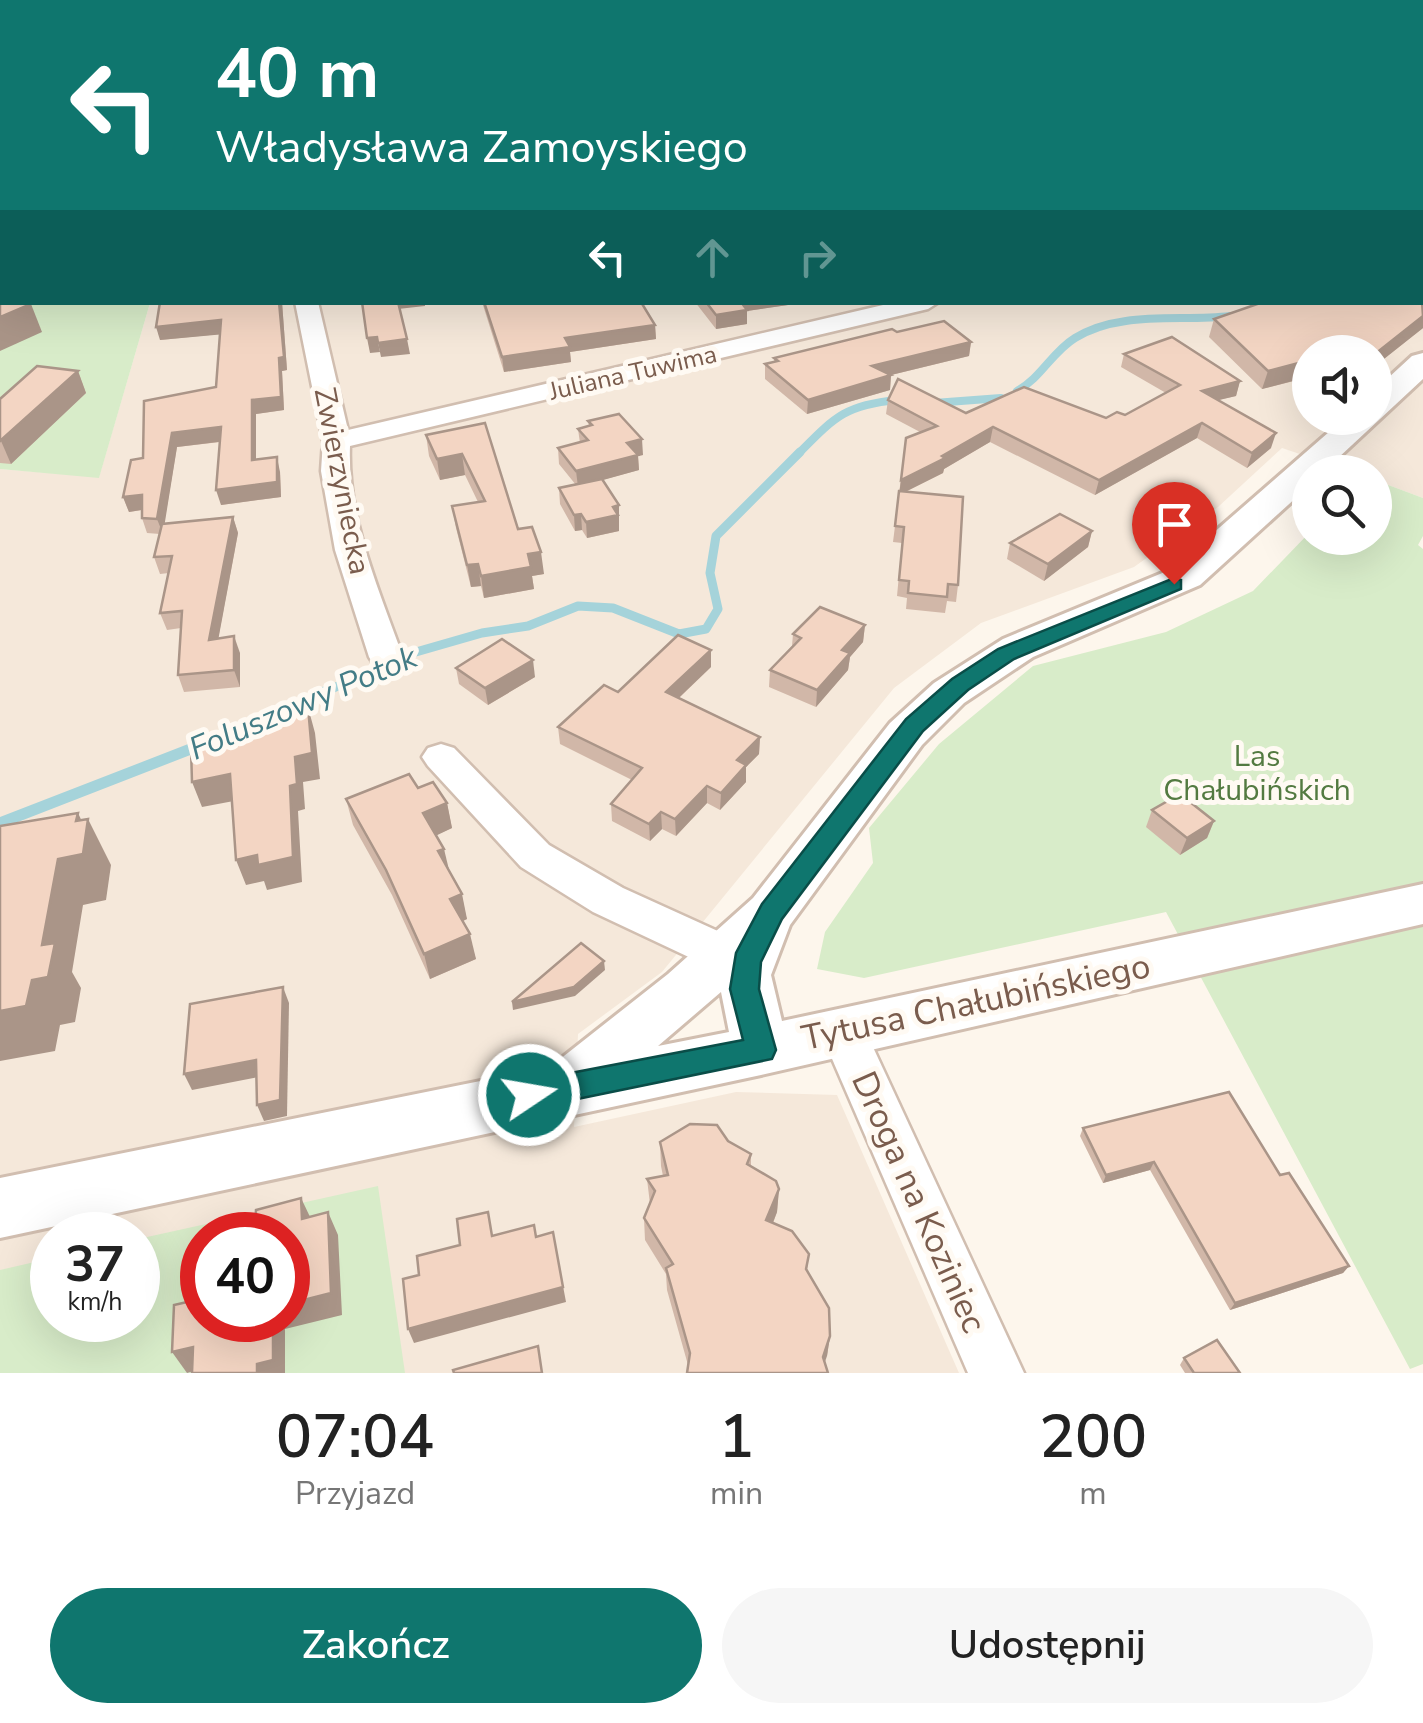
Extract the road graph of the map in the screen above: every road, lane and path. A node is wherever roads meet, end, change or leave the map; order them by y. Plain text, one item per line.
1 (307, 305) edge
2 (915, 305) edge
3 (1423, 362) edge
4 (1392, 391) edge
5 (1345, 435) edge
6 (337, 441) junction
7 (386, 657) dead end
8 (441, 756) dead end
9 (1423, 904) edge
10 (772, 912) junction
11 (727, 955) junction
12 (842, 1031) junction
13 (761, 1050) junction
14 (566, 1088) junction
15 (0, 1208) edge
16 (996, 1373) edge

1 - 6 street, Zwierzyniecka
2 - 6 street, Juliana Tuwima
3 - 4 street
5 - 10 street
6 - 7 street, Zwierzyniecka
8 - 11 street
9 - 12 street, Tytusa Chałubińskiego
10 - 11 street
10 - 13 street
11 - 14 street
12 - 13 street, Tytusa Chałubińskiego
12 - 16 street, Droga na Koziniec
13 - 14 street, Tytusa Chałubińskiego
14 - 15 street, Tytusa Chałubińskiego

